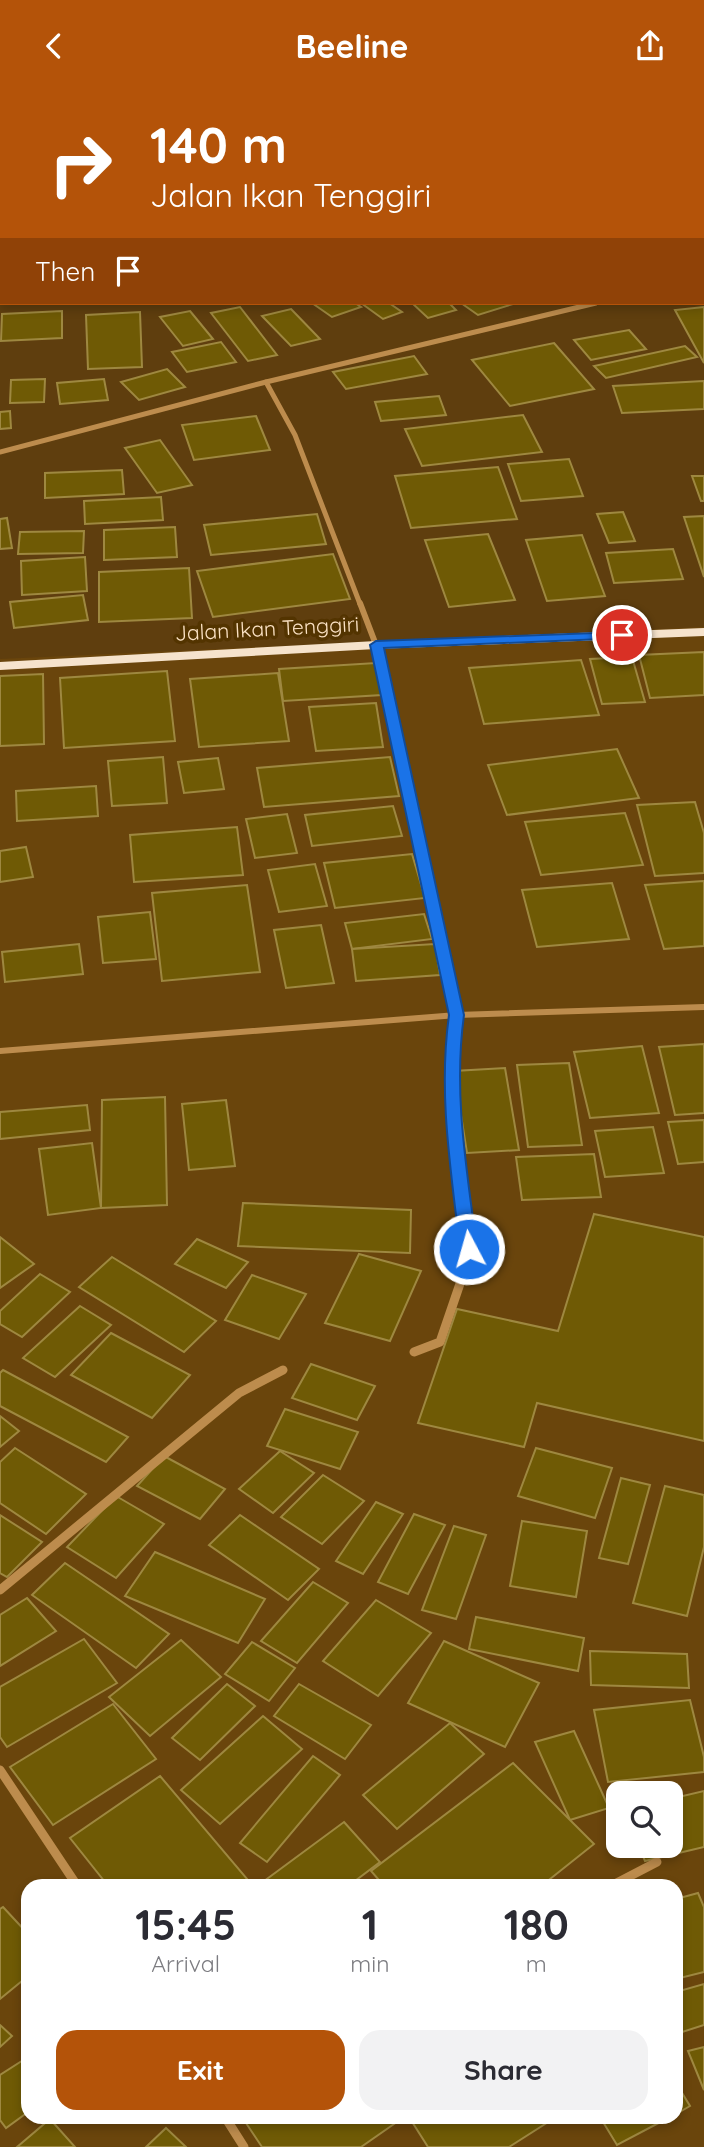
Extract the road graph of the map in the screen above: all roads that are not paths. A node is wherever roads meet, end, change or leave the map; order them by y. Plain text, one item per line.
1 (588, 305) edge
2 (266, 382) junction
3 (0, 452) edge
4 (704, 632) edge
5 (376, 645) junction
6 (0, 666) edge
7 (704, 1007) edge
8 (457, 1015) junction
9 (0, 1051) edge
10 (414, 1352) dead end
11 (283, 1370) dead end
12 (0, 1590) edge
13 (0, 1770) edge
14 (657, 1862) dead end
15 (73, 1879) edge
16 (624, 1879) edge
17 (229, 2124) edge
18 (244, 2147) edge

1 - 2 street
2 - 3 street
2 - 5 street
4 - 5 main road, Jalan Ikan Tenggiri
5 - 6 main road, Jalan Ikan Tenggiri
5 - 8 street
7 - 8 street
8 - 9 street
8 - 10 street
11 - 12 street
13 - 15 street
14 - 16 street
17 - 18 street

